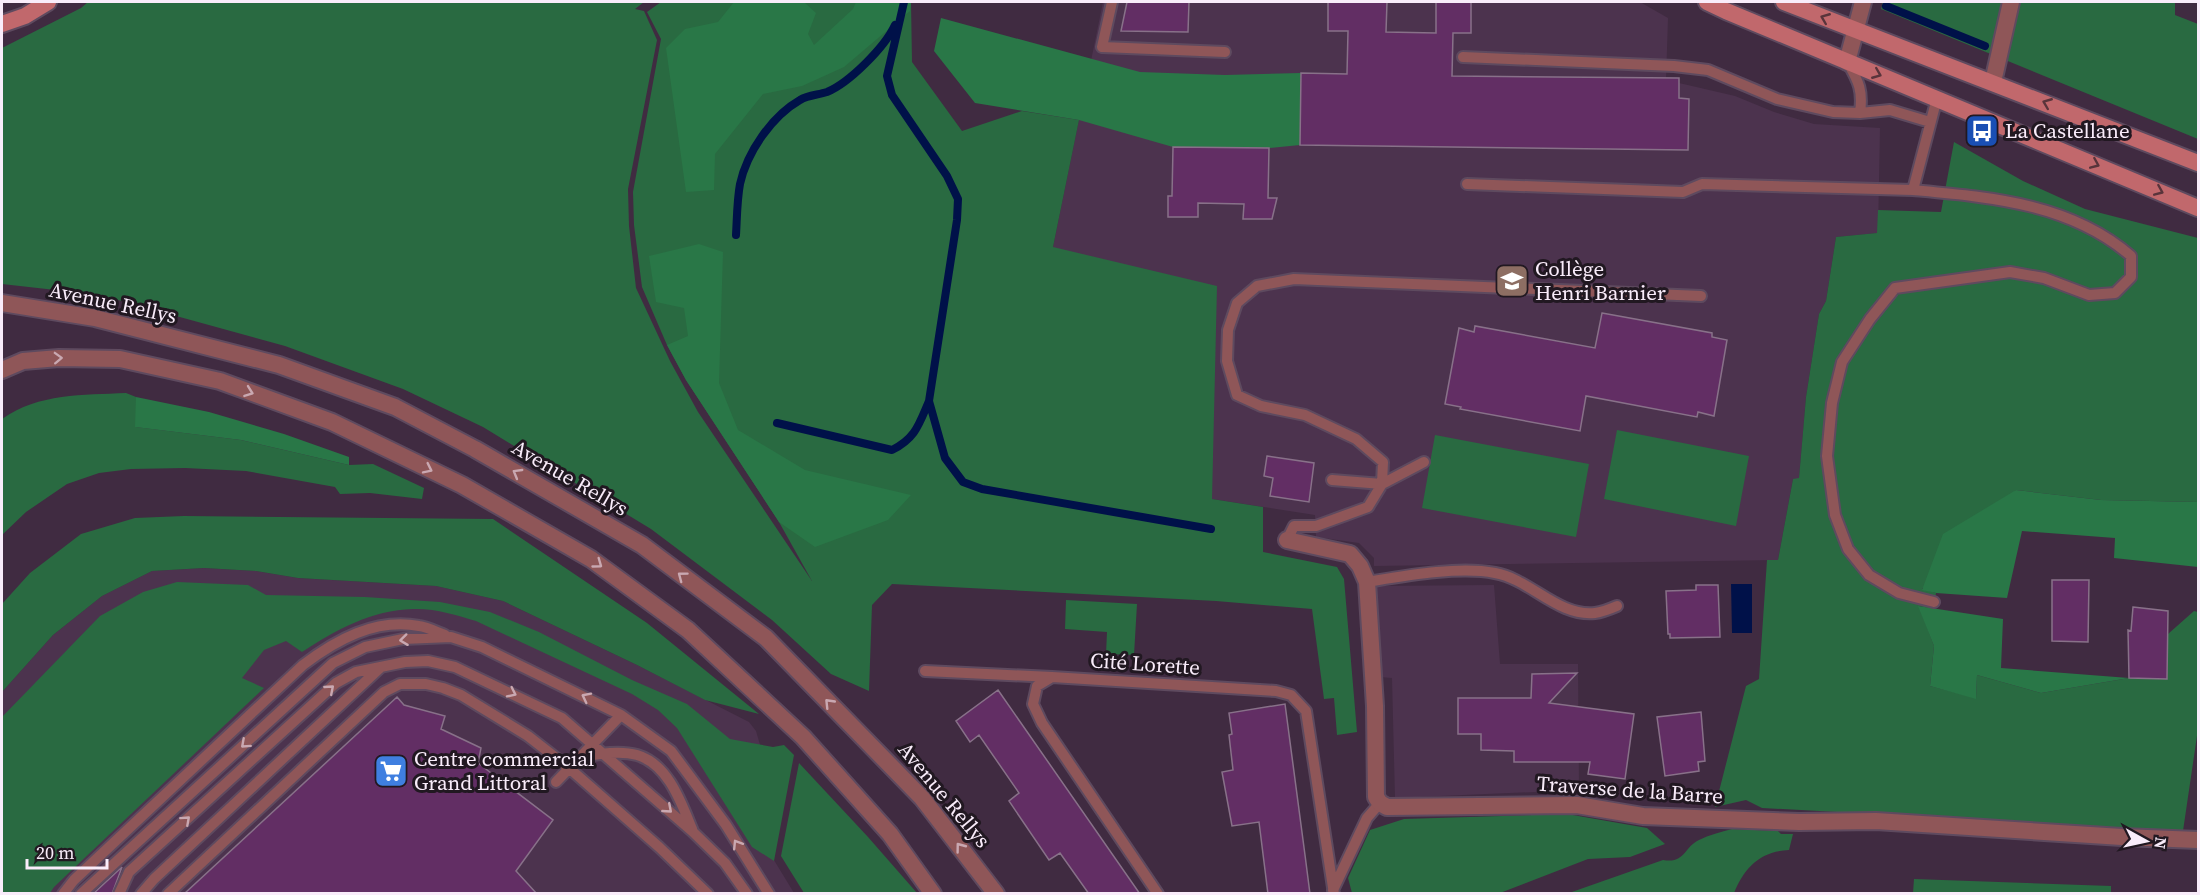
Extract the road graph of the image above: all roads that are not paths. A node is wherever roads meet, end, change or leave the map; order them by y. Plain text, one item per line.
1 (48, 2) edge
2 (1112, 2) edge
3 (1707, 2) edge
4 (1784, 2) edge
5 (1863, 2) edge
6 (2011, 2) edge
7 (2, 24) edge
8 (1855, 31) junction
9 (1225, 52) dead end
10 (1463, 57) dead end
11 (1847, 62) junction
12 (1993, 82) junction
13 (1937, 98) junction
14 (1860, 113) junction
15 (1930, 122) junction
16 (2199, 163) edge
17 (1467, 184) dead end
18 (1913, 190) junction
19 (2199, 208) edge
20 (1701, 296) dead end
21 (2, 303) edge
22 (2, 370) edge
23 (1424, 462) dead end
24 (1332, 480) dead end
25 (1382, 484) junction
26 (1287, 540) joint
27 (1367, 582) junction
28 (1934, 602) dead end
29 (1617, 606) dead end
30 (451, 637) junction
31 (382, 667) junction
32 (925, 671) dead end
33 (1052, 677) junction
34 (621, 715) junction
35 (593, 744) junction
36 (603, 753) junction
37 (580, 757) junction
38 (570, 768) junction
39 (556, 782) dead end
40 (1380, 803) junction
41 (692, 831) junction
42 (2199, 840) edge
43 (1333, 892) edge
44 (63, 894) edge
45 (81, 894) edge
46 (119, 894) edge
47 (141, 894) edge
48 (168, 894) edge
49 (708, 894) edge
50 (747, 894) edge
51 (769, 894) edge
52 (933, 894) edge
53 (996, 894) edge
54 (1158, 894) edge

1 - 7 main road
2 - 9 lane
3 - 11 main road
8 -> 4 main road
5 - 8 street
6 - 12 street
8 - 11 street
8 - 12 main road
10 - 14 lane
11 -> 13 main road
11 - 14 lane
16 -> 12 main road
13 - 15 lane
13 -> 19 main road
14 - 15 lane
15 - 18 lane
17 - 18 lane
18 - 28 lane
20 - 25 lane
53 -> 21 street, Avenue Rellys
22 -> 52 street
23 - 25 lane
24 - 25 lane
25 - 26 lane
26 - 27 street
27 - 29 lane
27 - 40 street
34 -> 30 lane
30 - 44 lane
30 -> 45 lane
31 -> 35 lane
46 -> 31 lane
31 - 47 lane
32 - 33 lane, Cité Lorette
33 - 43 lane, Cité Lorette
33 - 54 lane
34 - 35 lane
51 -> 34 lane
35 - 36 lane
35 - 37 lane
36 - 37 lane
36 -> 41 lane
36 - 41 lane
37 - 38 lane
38 - 39 lane
38 - 48 lane
38 - 49 lane
40 - 42 street, Traverse de la Barre
40 - 43 lane
41 - 50 lane

